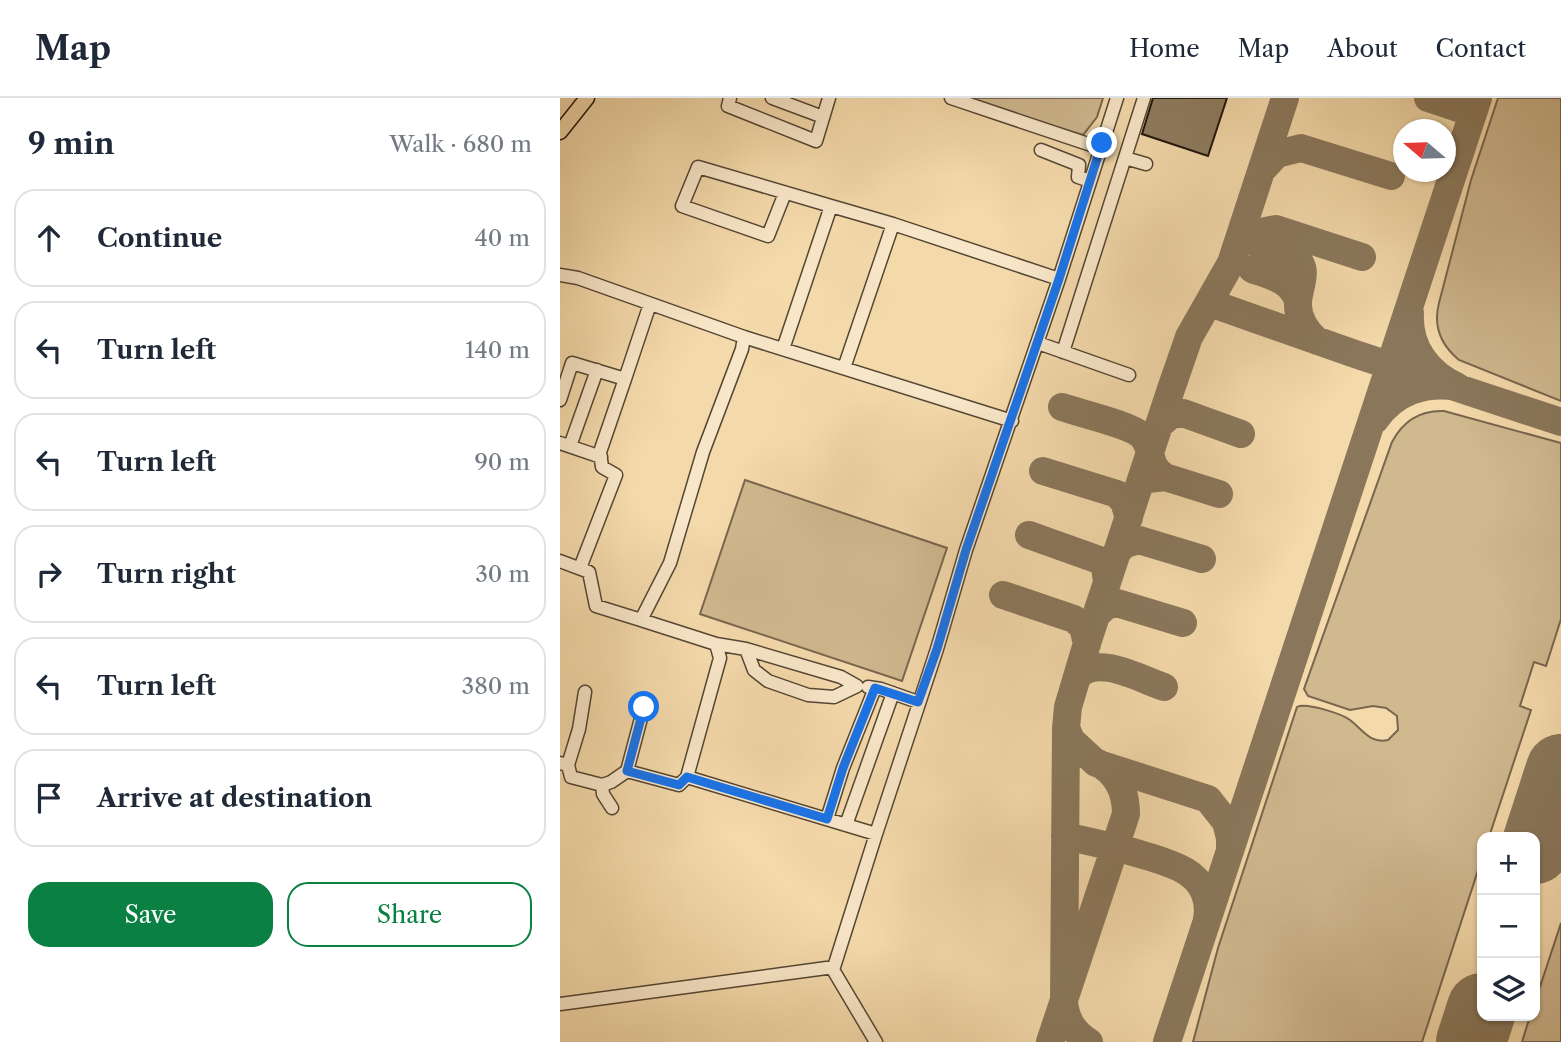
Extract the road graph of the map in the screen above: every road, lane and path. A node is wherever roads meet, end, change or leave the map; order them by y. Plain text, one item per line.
1 (730, 98) edge
2 (772, 98) edge
3 (830, 98) edge
4 (951, 98) edge
5 (1117, 98) edge
6 (1144, 98) edge
7 (584, 99) edge
8 (823, 117) junction
9 (560, 132) edge
10 (1100, 148) junction
11 (1041, 150) dead end
12 (1125, 158) junction
13 (1146, 164) dead end
14 (1090, 181) junction
15 (785, 192) junction
16 (831, 206) junction
17 (893, 224) junction
18 (560, 275) edge
19 (1059, 279) junction
20 (650, 304) junction
21 (744, 337) junction
22 (1038, 343) junction
23 (783, 349) junction
24 (1063, 352) junction
25 (844, 368) junction
26 (597, 370) junction
27 (1129, 374) dead end
28 (625, 379) junction
29 (560, 400) edge
30 (1012, 421) junction
31 (565, 444) edge
32 (601, 457) junction
33 (560, 561) edge
34 (580, 568) junction
35 (640, 620) junction
36 (716, 644) junction
37 (746, 649) junction
38 (857, 686) junction
39 (875, 688) junction
40 (585, 692) dead end
41 (893, 693) junction
42 (918, 702) junction
43 (644, 707) dead end
44 (849, 755) junction
45 (869, 763) junction
46 (564, 764) edge
47 (627, 771) junction
48 (687, 777) junction
49 (602, 785) junction
50 (612, 808) dead end
51 (827, 819) junction
52 (846, 825) junction
53 (876, 834) junction
54 (832, 968) junction
55 (560, 1004) edge
56 (876, 1042) edge

1 - 8 lane
2 - 8 lane
3 - 8 lane
4 - 10 lane
5 - 10 lane
6 - 12 lane
7 - 9 main road
10 - 14 lane
11 - 14 lane
12 - 13 lane
12 - 24 lane
14 - 19 lane
15 - 15 lane
15 - 16 lane
16 - 17 lane
16 - 23 lane
17 - 19 lane
17 - 25 lane
18 - 20 lane
19 - 22 lane
20 - 21 lane
20 - 28 lane
21 - 23 lane
21 - 35 lane
22 - 24 lane
22 - 30 lane
23 - 25 lane
24 - 27 lane
25 - 30 lane
26 - 28 lane
26 - 29 lane
26 - 31 lane
28 - 32 lane
30 - 42 lane
31 - 32 lane
32 - 34 lane
33 - 34 lane
34 - 35 lane
35 - 36 lane
36 - 37 lane
36 - 48 lane
37 - 38 lane
37 - 38 lane
38 - 39 lane
39 - 41 lane
39 - 44 lane
40 - 46 lane
41 - 42 lane
41 - 45 lane
42 - 53 lane
43 - 47 lane
44 - 45 lane
44 - 51 lane
45 - 52 lane
46 - 49 lane
47 - 48 lane
47 - 49 lane
48 - 51 lane
49 - 50 lane
51 - 52 lane
52 - 53 lane
53 - 54 lane
54 - 55 lane
54 - 56 lane

